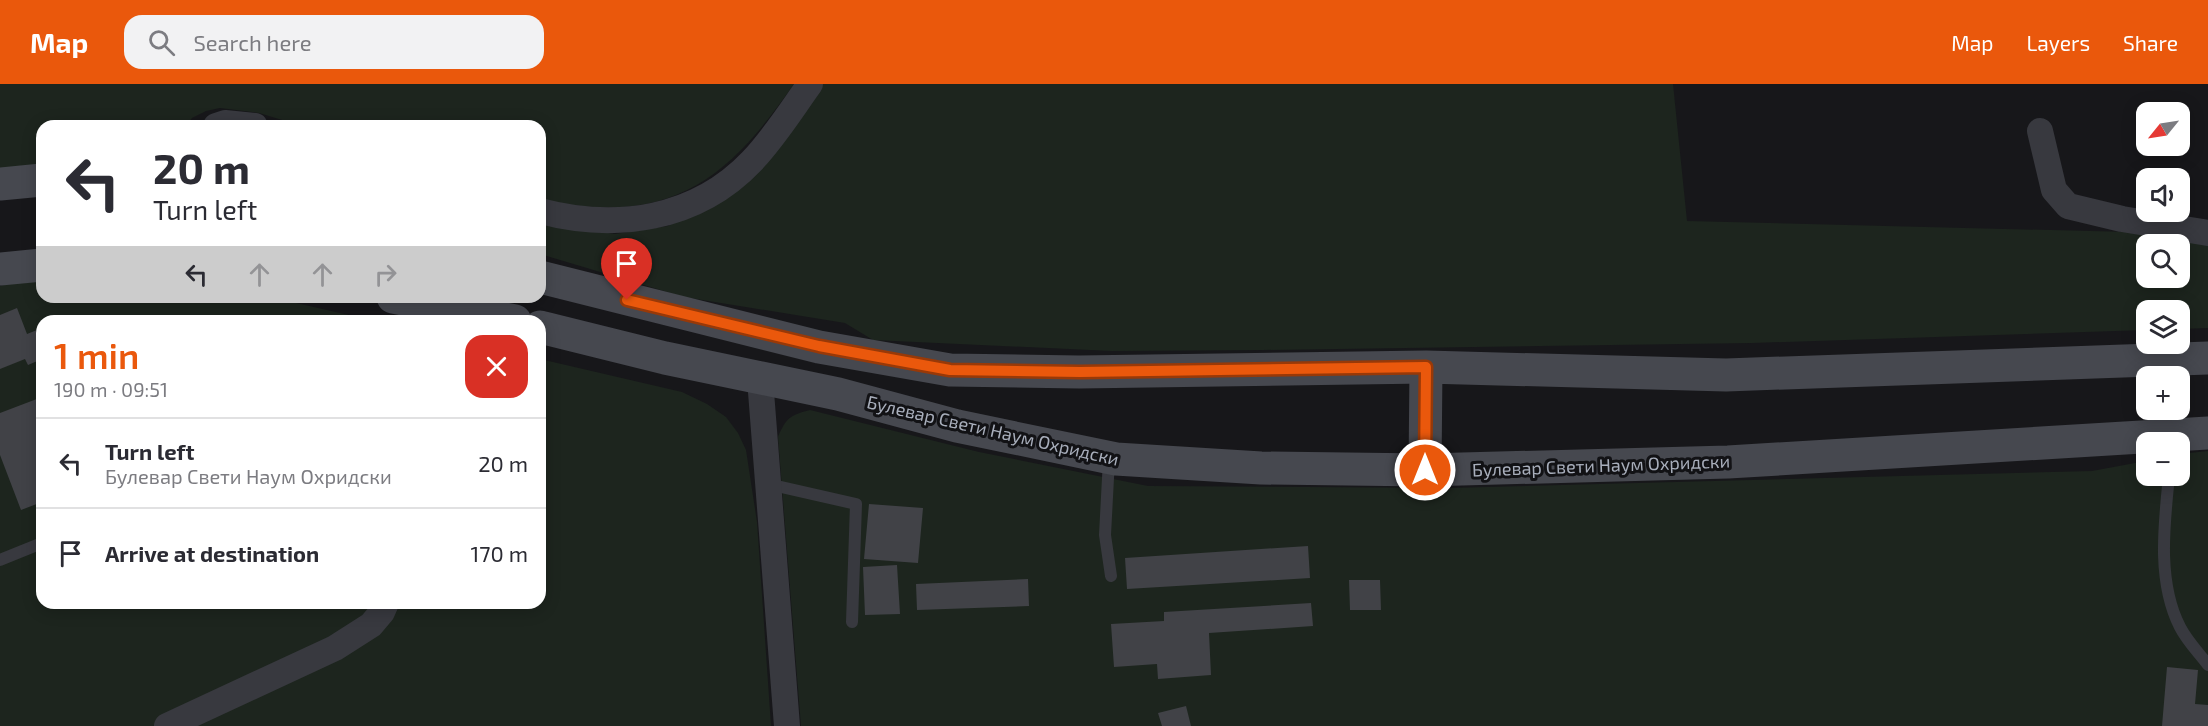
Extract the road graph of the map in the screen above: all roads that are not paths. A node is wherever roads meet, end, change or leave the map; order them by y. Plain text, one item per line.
1 (810, 84) edge
2 (2040, 131) dead end
3 (36, 181) edge
4 (0, 184) edge
5 (546, 212) edge
6 (2208, 233) edge
7 (36, 266) edge
8 (0, 269) edge
9 (546, 278) edge
10 (424, 303) edge
11 (485, 315) edge
12 (546, 328) edge
13 (2208, 358) edge
14 (1426, 367) junction
15 (760, 379) junction
16 (2208, 433) edge
17 (2190, 436) edge
18 (2136, 441) edge
19 (1109, 458) junction
20 (1425, 470) junction
21 (768, 484) junction
22 (2168, 486) edge
23 (36, 545) edge
24 (0, 560) edge
25 (1111, 576) dead end
26 (383, 609) edge
27 (852, 622) dead end
28 (2208, 665) edge
29 (167, 726) edge
30 (787, 726) edge

1 - 5 street
2 - 6 street
3 - 4 main road
7 - 8 main road
9 - 14 main road
10 - 11 main road
12 - 15 main road, Булевар Свети Наум Охридски
13 - 14 main road
14 - 20 main road
15 - 19 main road, Булевар Свети Наум Охридски
15 - 21 street
16 - 17 main road, Булевар Свети Наум Охридски
18 - 20 main road, Булевар Свети Наум Охридски
19 - 20 main road, Булевар Свети Наум Охридски
19 - 25 lane
21 - 27 lane
21 - 30 street
22 - 28 lane
23 - 24 lane
26 - 29 street

